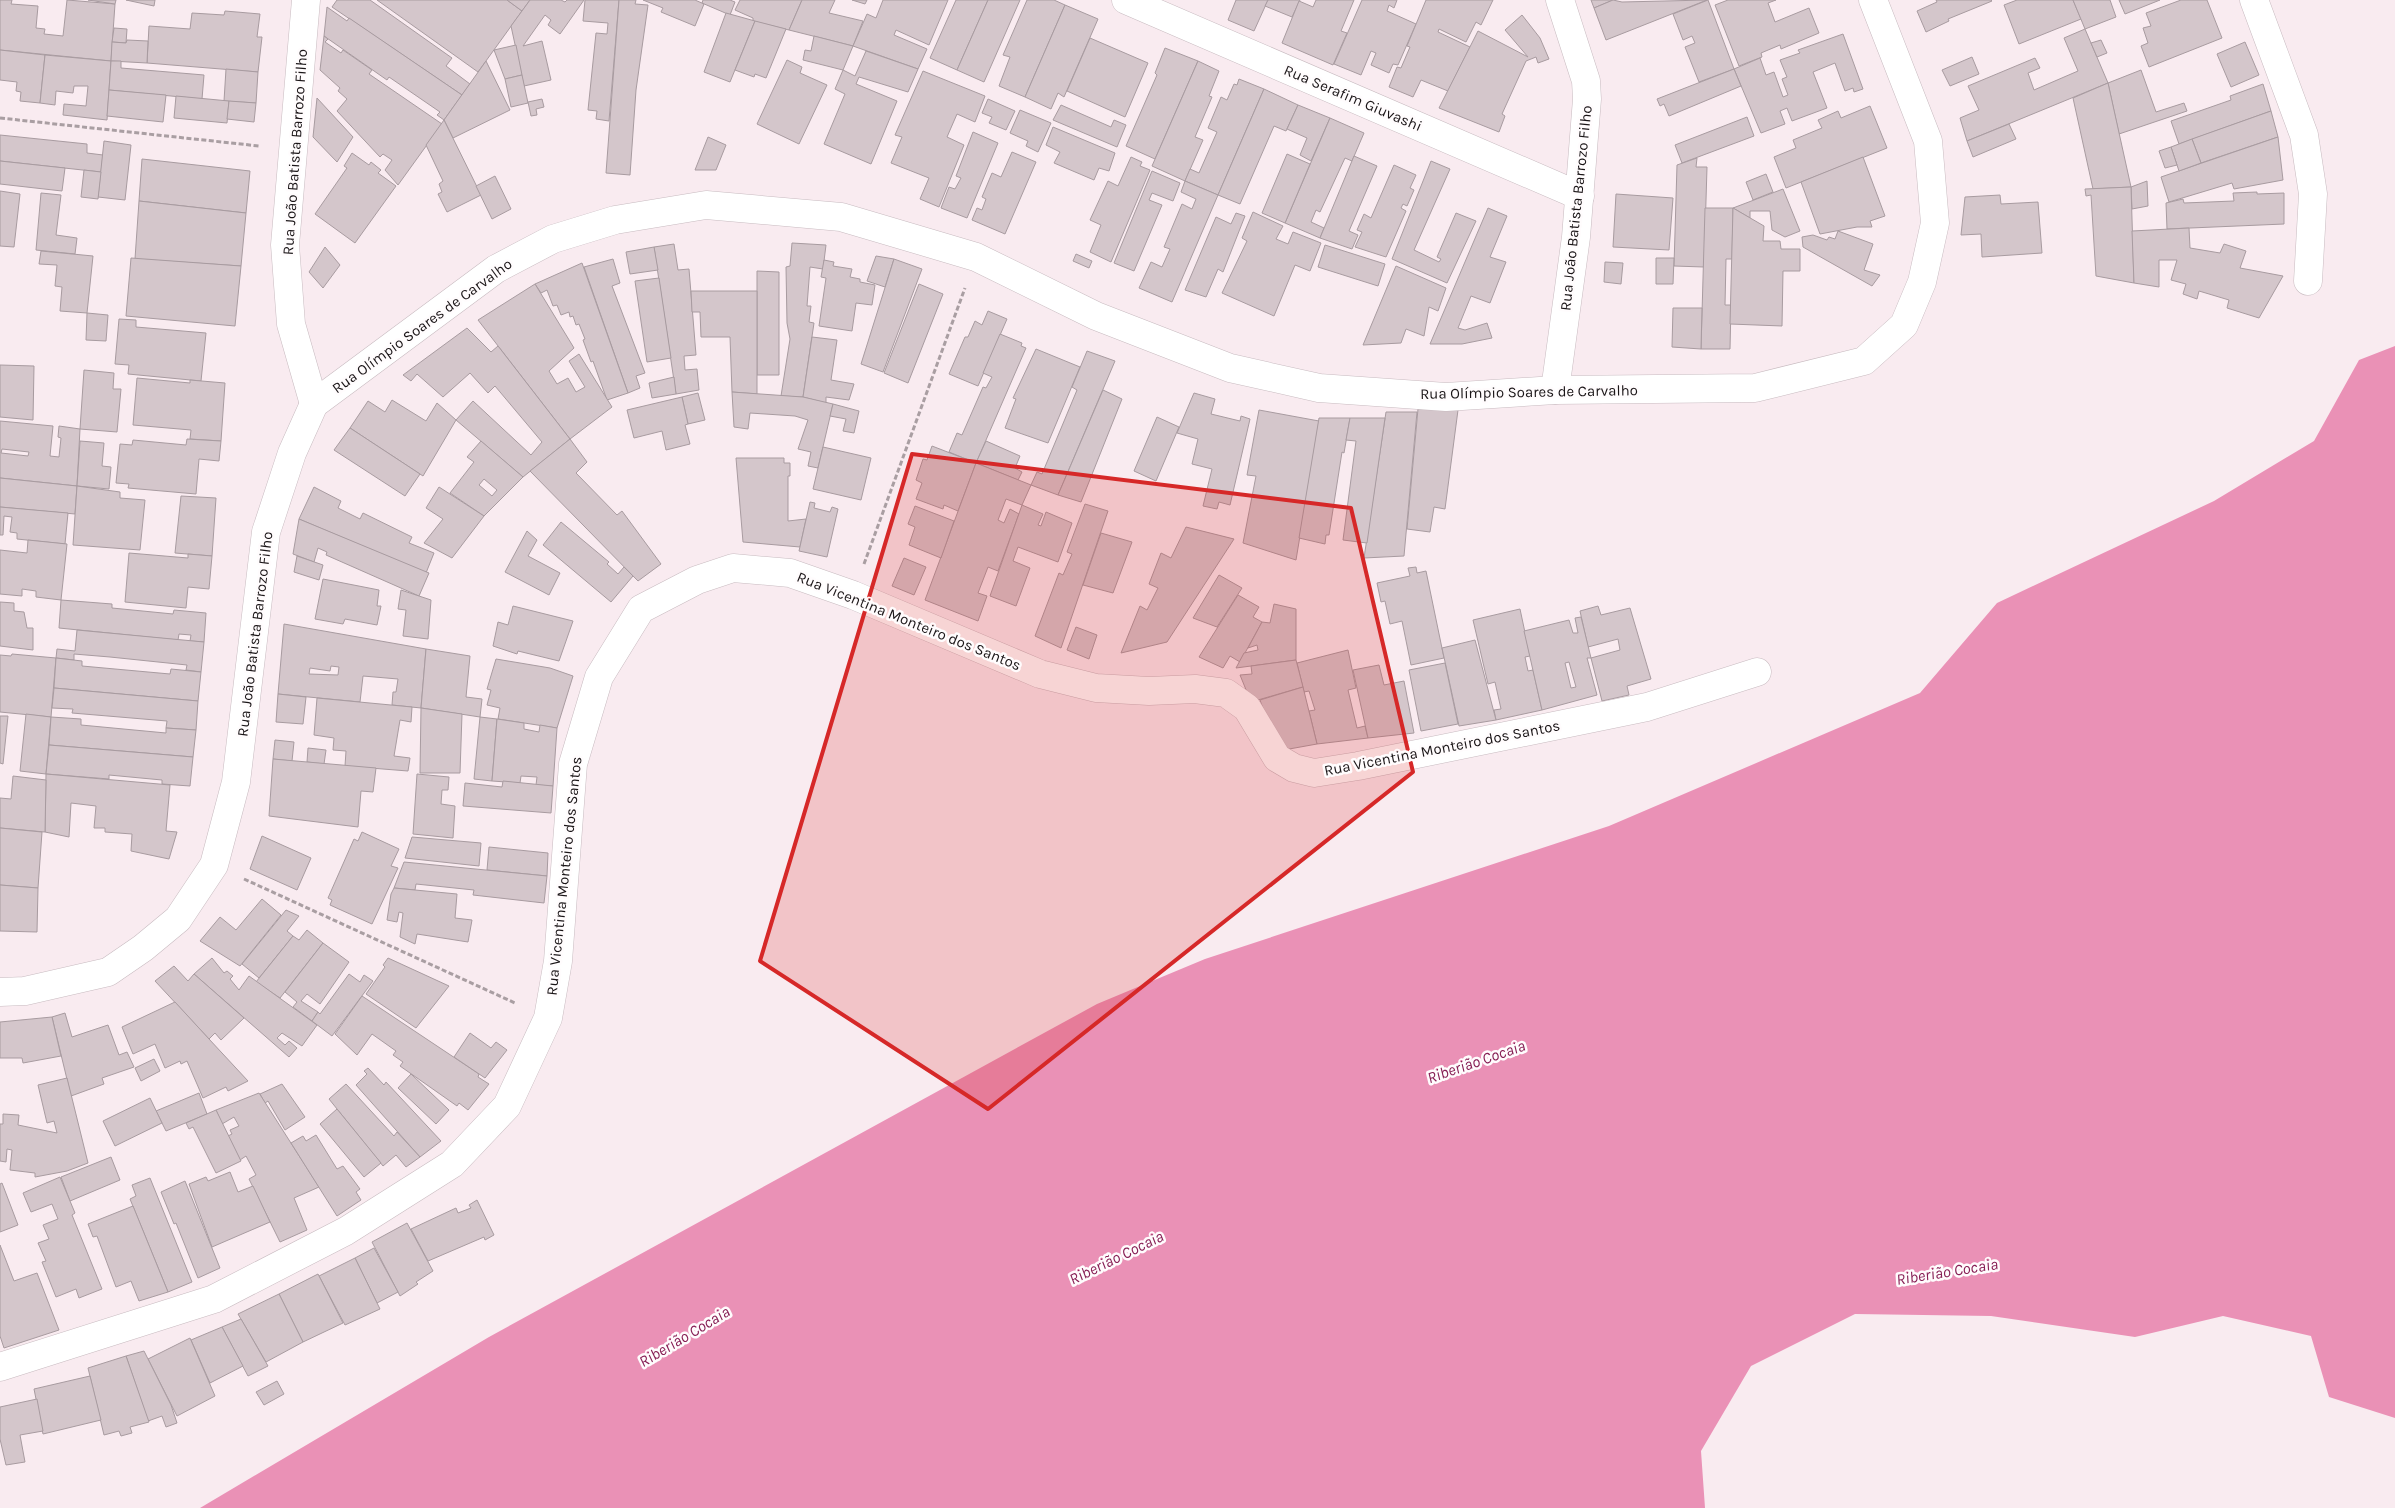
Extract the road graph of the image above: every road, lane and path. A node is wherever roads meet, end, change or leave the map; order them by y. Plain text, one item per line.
1 (306, 0) edge
2 (1126, 0) edge
3 (1560, 0) edge
4 (1874, 0) edge
5 (2254, 0) edge
6 (0, 118) edge
7 (292, 150) junction
8 (1580, 196) junction
9 (976, 257) junction
10 (2308, 281) dead end
11 (1554, 390) junction
12 (314, 404) junction
13 (853, 595) junction
14 (1756, 672) dead end
15 (214, 865) junction
16 (0, 992) edge
17 (548, 1018) junction
18 (0, 1366) edge

1 - 7 street, Rua João Batista Barrozo Filho
2 - 8 street, Rua Serafim Giuvashi
3 - 8 street, Rua João Batista Barrozo Filho
4 - 11 street, Rua Olímpio Soares de Carvalho
5 - 10 street
6 - 7 path
7 - 12 street, Rua João Batista Barrozo Filho
8 - 11 street, Rua João Batista Barrozo Filho
9 - 11 street, Rua Olímpio Soares de Carvalho
9 - 12 street, Rua Olímpio Soares de Carvalho
9 - 13 path
12 - 15 street, Rua João Batista Barrozo Filho
13 - 14 street, Rua Vicentina Monteiro dos Santos
13 - 17 street, Rua Vicentina Monteiro dos Santos
15 - 16 street, Rua João Batista Barrozo Filho
15 - 17 path
17 - 18 street, Rua Vicentina Monteiro dos Santos

